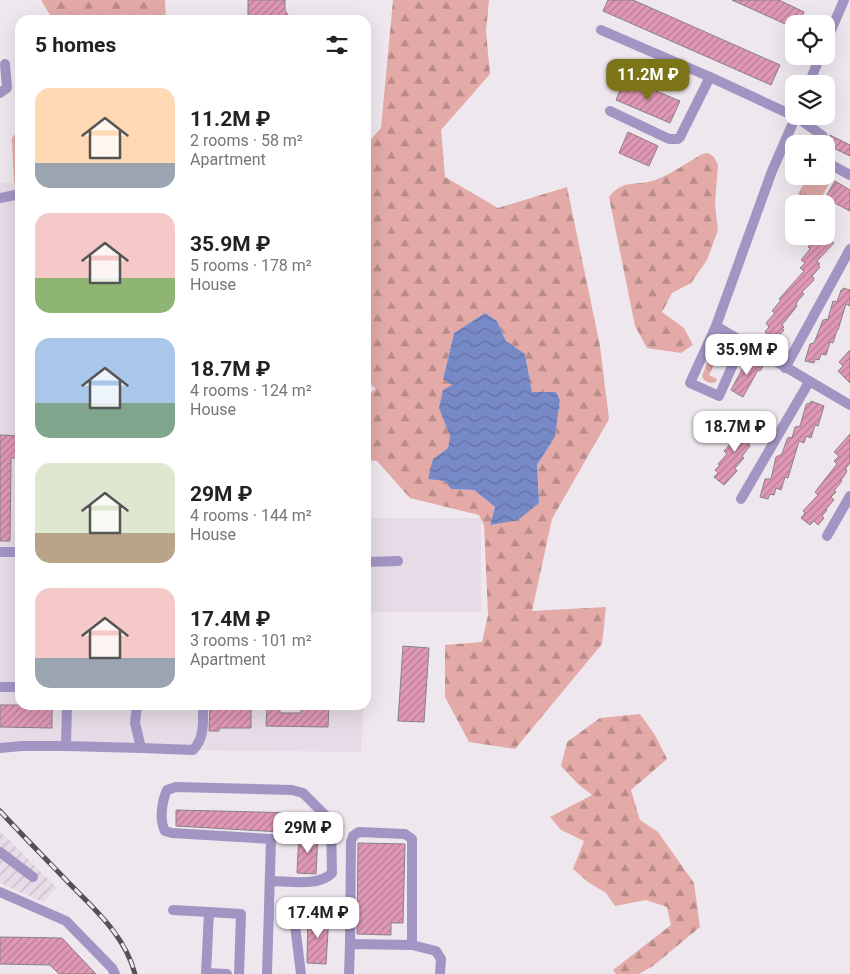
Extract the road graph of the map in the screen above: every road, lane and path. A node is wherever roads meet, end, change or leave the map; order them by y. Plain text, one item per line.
1 (844, 0) edge
2 (835, 21) edge
3 (601, 30) dead end
4 (5, 64) dead end
5 (710, 77) junction
6 (0, 93) edge
7 (785, 111) edge
8 (610, 112) dead end
9 (808, 125) edge
10 (822, 135) edge
11 (785, 150) edge
12 (835, 167) edge
13 (850, 175) edge
14 (15, 195) edge
15 (0, 198) edge
16 (850, 249) edge
17 (716, 326) junction
18 (743, 342) junction
19 (785, 368) junction
20 (809, 382) junction
21 (850, 405) edge
22 (850, 496) edge
23 (741, 498) dead end
24 (827, 536) dead end
25 (0, 552) edge
26 (15, 552) edge
27 (398, 561) dead end
28 (371, 562) edge
29 (15, 686) edge
30 (0, 687) edge
31 (67, 710) edge
32 (136, 710) edge
33 (203, 710) edge
34 (66, 746) junction
35 (0, 748) edge
36 (141, 748) junction
37 (0, 852) edge
38 (33, 877) dead end
39 (270, 881) junction
40 (0, 892) edge
41 (293, 909) dead end
42 (172, 910) dead end
43 (209, 912) junction
44 (350, 944) junction
45 (412, 945) junction
46 (115, 974) edge
47 (227, 974) edge
48 (238, 974) edge
49 (267, 974) edge
50 (301, 974) edge
51 (349, 974) edge
52 (440, 974) edge

1 - 2 lane
3 - 5 lane
4 - 6 lane
5 - 7 lane
5 - 8 lane
9 - 10 lane
11 - 17 lane
12 - 13 lane
14 - 15 lane
16 - 19 lane
17 - 18 lane
17 - 18 lane
18 - 19 lane
19 - 20 lane
20 - 21 lane
20 - 23 lane
22 - 24 lane
25 - 26 lane
27 - 28 lane
29 - 30 lane
31 - 34 lane
32 - 36 lane
33 - 36 lane
34 - 35 lane
34 - 36 lane
37 - 38 lane
39 - 39 lane
39 - 49 lane
40 - 46 lane
41 - 50 lane
42 - 43 lane
43 - 47 lane
43 - 48 lane
44 - 45 lane
44 - 45 lane
44 - 51 lane
45 - 52 lane

